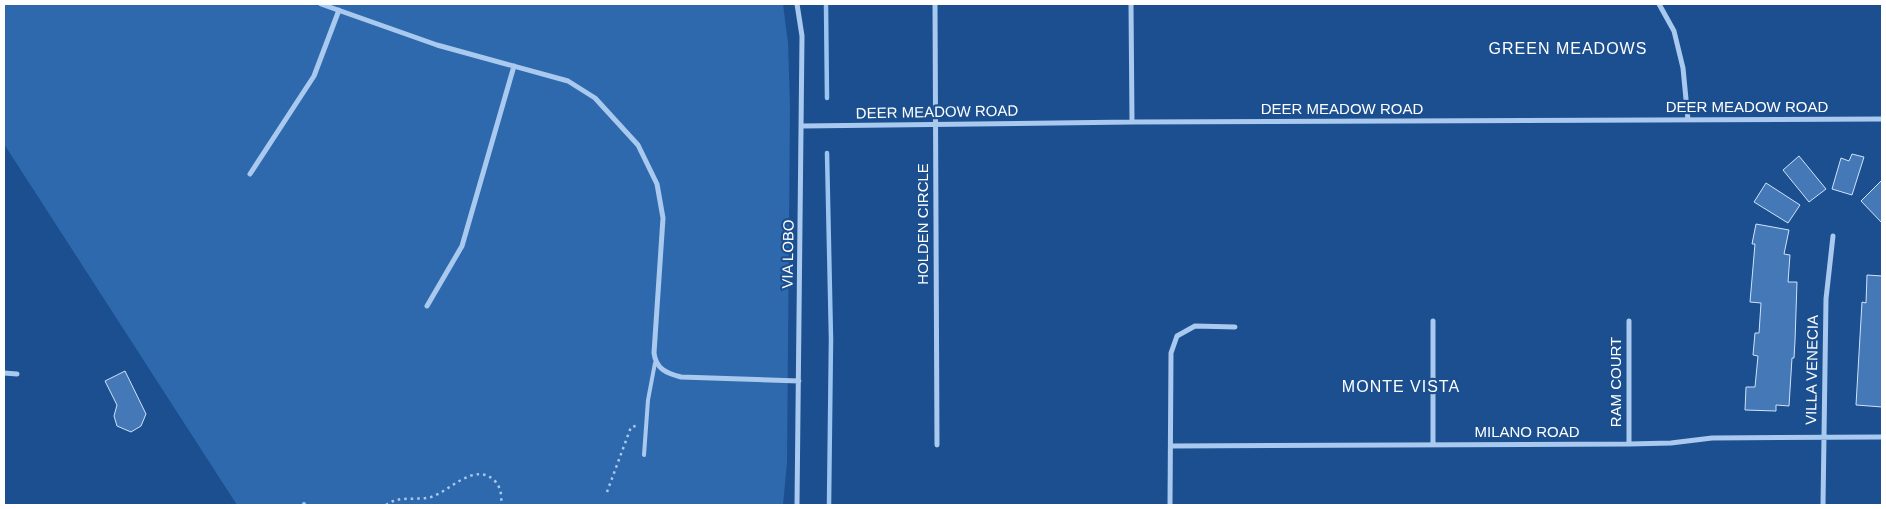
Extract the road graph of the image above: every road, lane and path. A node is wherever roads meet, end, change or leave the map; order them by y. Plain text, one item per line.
1 (322, 4) edge
2 (796, 4) edge
3 (935, 4) edge
4 (1131, 4) edge
5 (1659, 4) edge
6 (338, 10) junction
7 (514, 66) junction
8 (1882, 119) edge
9 (1688, 120) junction
10 (1132, 122) junction
11 (935, 124) junction
12 (802, 126) junction
13 (250, 174) dead end
14 (1832, 236) dead end
15 (427, 306) dead end
16 (1433, 321) dead end
17 (1629, 321) dead end
18 (1235, 327) dead end
19 (655, 363) junction
20 (4, 373) edge
21 (17, 374) dead end
22 (799, 381) junction
23 (636, 426) dead end
24 (1882, 437) edge
25 (1823, 438) junction
26 (1628, 444) junction
27 (937, 445) dead end
28 (1433, 445) junction
29 (1171, 446) junction
30 (644, 455) dead end
31 (607, 492) dead end
32 (386, 505) edge
33 (501, 505) edge
34 (797, 505) edge
35 (1170, 505) edge
36 (1823, 505) edge

1 - 6 street
2 - 12 street, VIA LOBO
3 - 11 street, HOLDEN CIRCLE
4 - 10 street
5 - 9 street
6 - 7 street
6 - 13 street
7 - 15 street
7 - 19 street
8 - 9 street, DEER MEADOW ROAD
9 - 10 street, DEER MEADOW ROAD
10 - 11 street, DEER MEADOW ROAD
11 - 12 street, DEER MEADOW ROAD
11 - 27 street, HOLDEN CIRCLE
12 - 22 street, VIA LOBO
14 - 25 street, VILLA VENECIA
16 - 28 street
17 - 26 street, RAM COURT
18 - 29 street
19 - 22 street
19 - 30 lane
20 - 21 street
22 - 34 street, VIA LOBO
23 - 31 path
24 - 25 street, MILANO ROAD
25 - 26 street, MILANO ROAD
25 - 36 street, VILLA VENECIA
26 - 28 street, MILANO ROAD
28 - 29 street, MILANO ROAD
29 - 35 street
32 - 33 path

